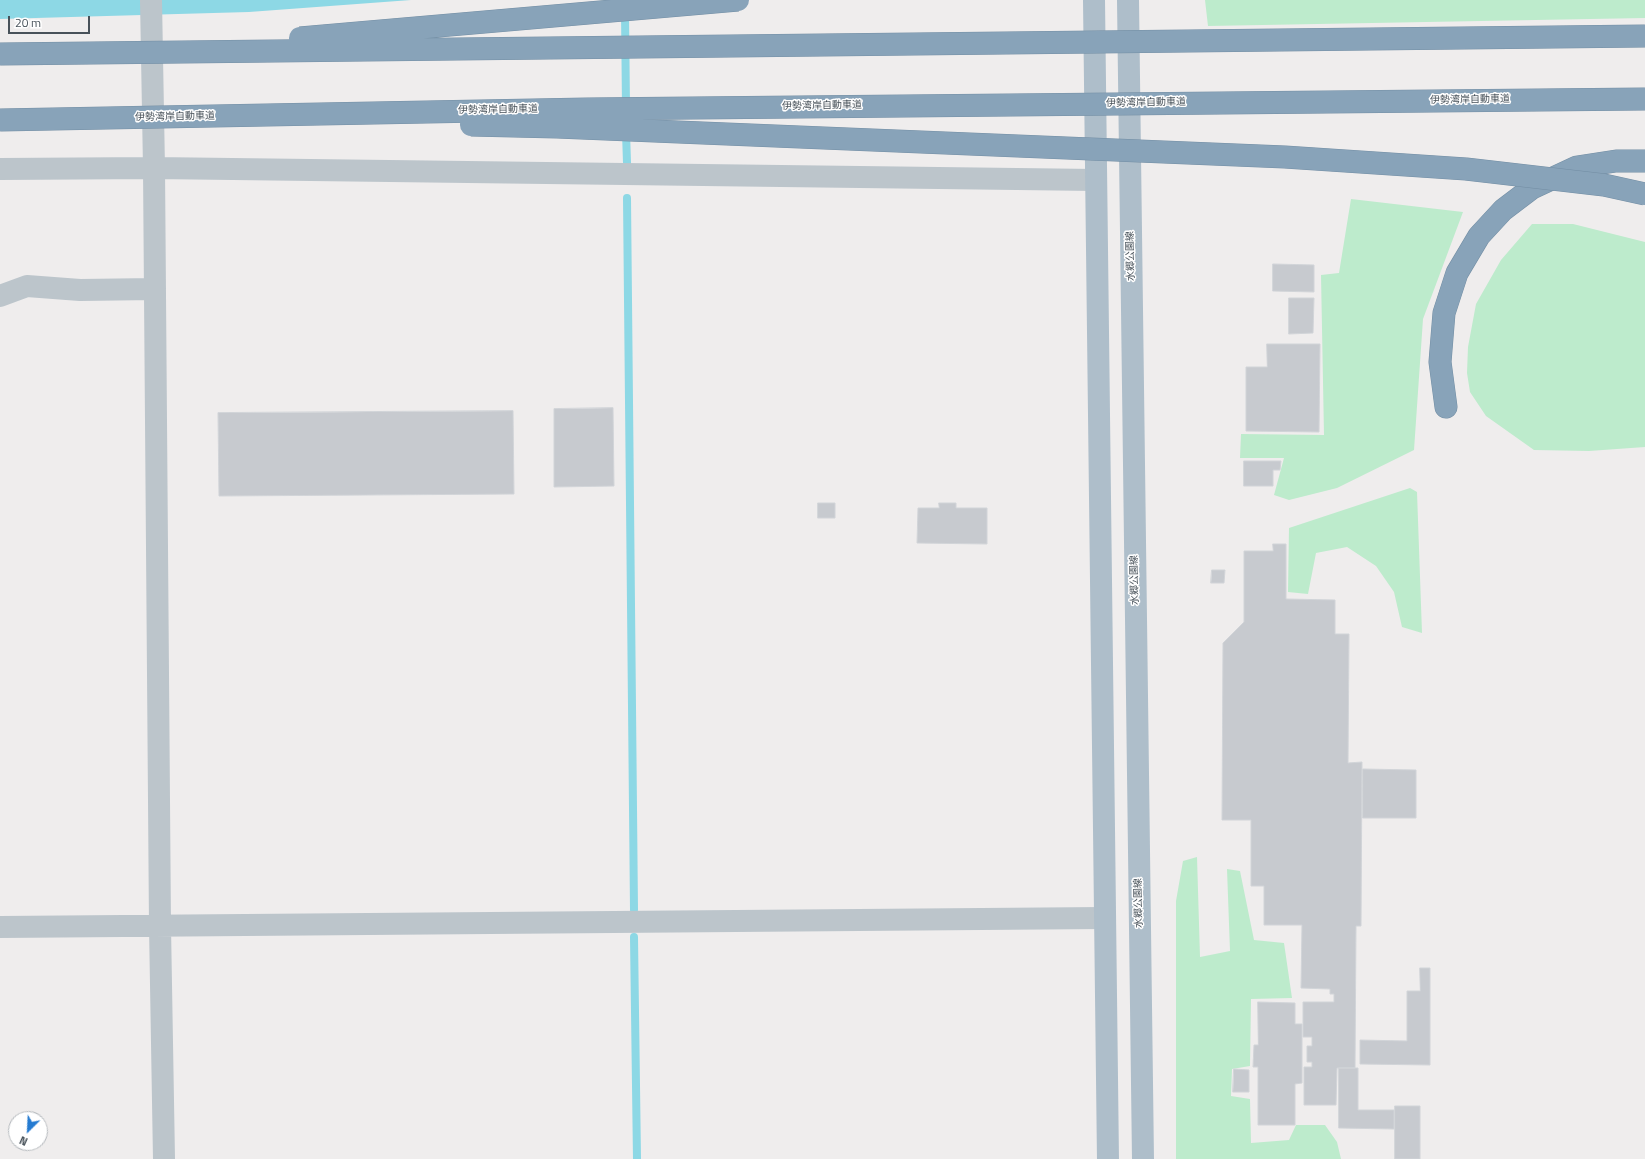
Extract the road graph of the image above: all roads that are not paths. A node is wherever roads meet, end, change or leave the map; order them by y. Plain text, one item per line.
1 (738, 0) edge
2 (1094, 0) edge
3 (1128, 0) edge
4 (151, 8) edge
5 (1645, 36) edge
6 (123, 53) junction
7 (0, 54) edge
8 (1645, 99) edge
9 (125, 118) junction
10 (0, 120) edge
11 (1645, 161) edge
12 (154, 168) junction
13 (0, 169) edge
14 (1095, 180) junction
15 (1645, 194) edge
16 (155, 290) junction
17 (0, 296) edge
18 (1446, 407) dead end
19 (1104, 918) junction
20 (160, 926) junction
21 (0, 927) edge
22 (164, 1159) edge
23 (1108, 1159) edge
24 (1144, 1159) edge

1 - 6 highway, bridge
2 - 14 main road
3 - 24 main road, 水郷公園線
4 - 12 street
5 - 6 highway, bridge
6 - 7 highway, bridge
8 - 9 highway, 伊勢湾岸自動車道, bridge
9 - 10 highway, 伊勢湾岸自動車道, bridge
9 - 15 highway, bridge
11 - 18 highway
12 - 13 street
12 - 14 street
12 - 16 street
14 - 19 main road
16 - 17 street
16 - 20 street
19 - 20 street
19 - 23 main road
20 - 21 street
20 - 22 street

